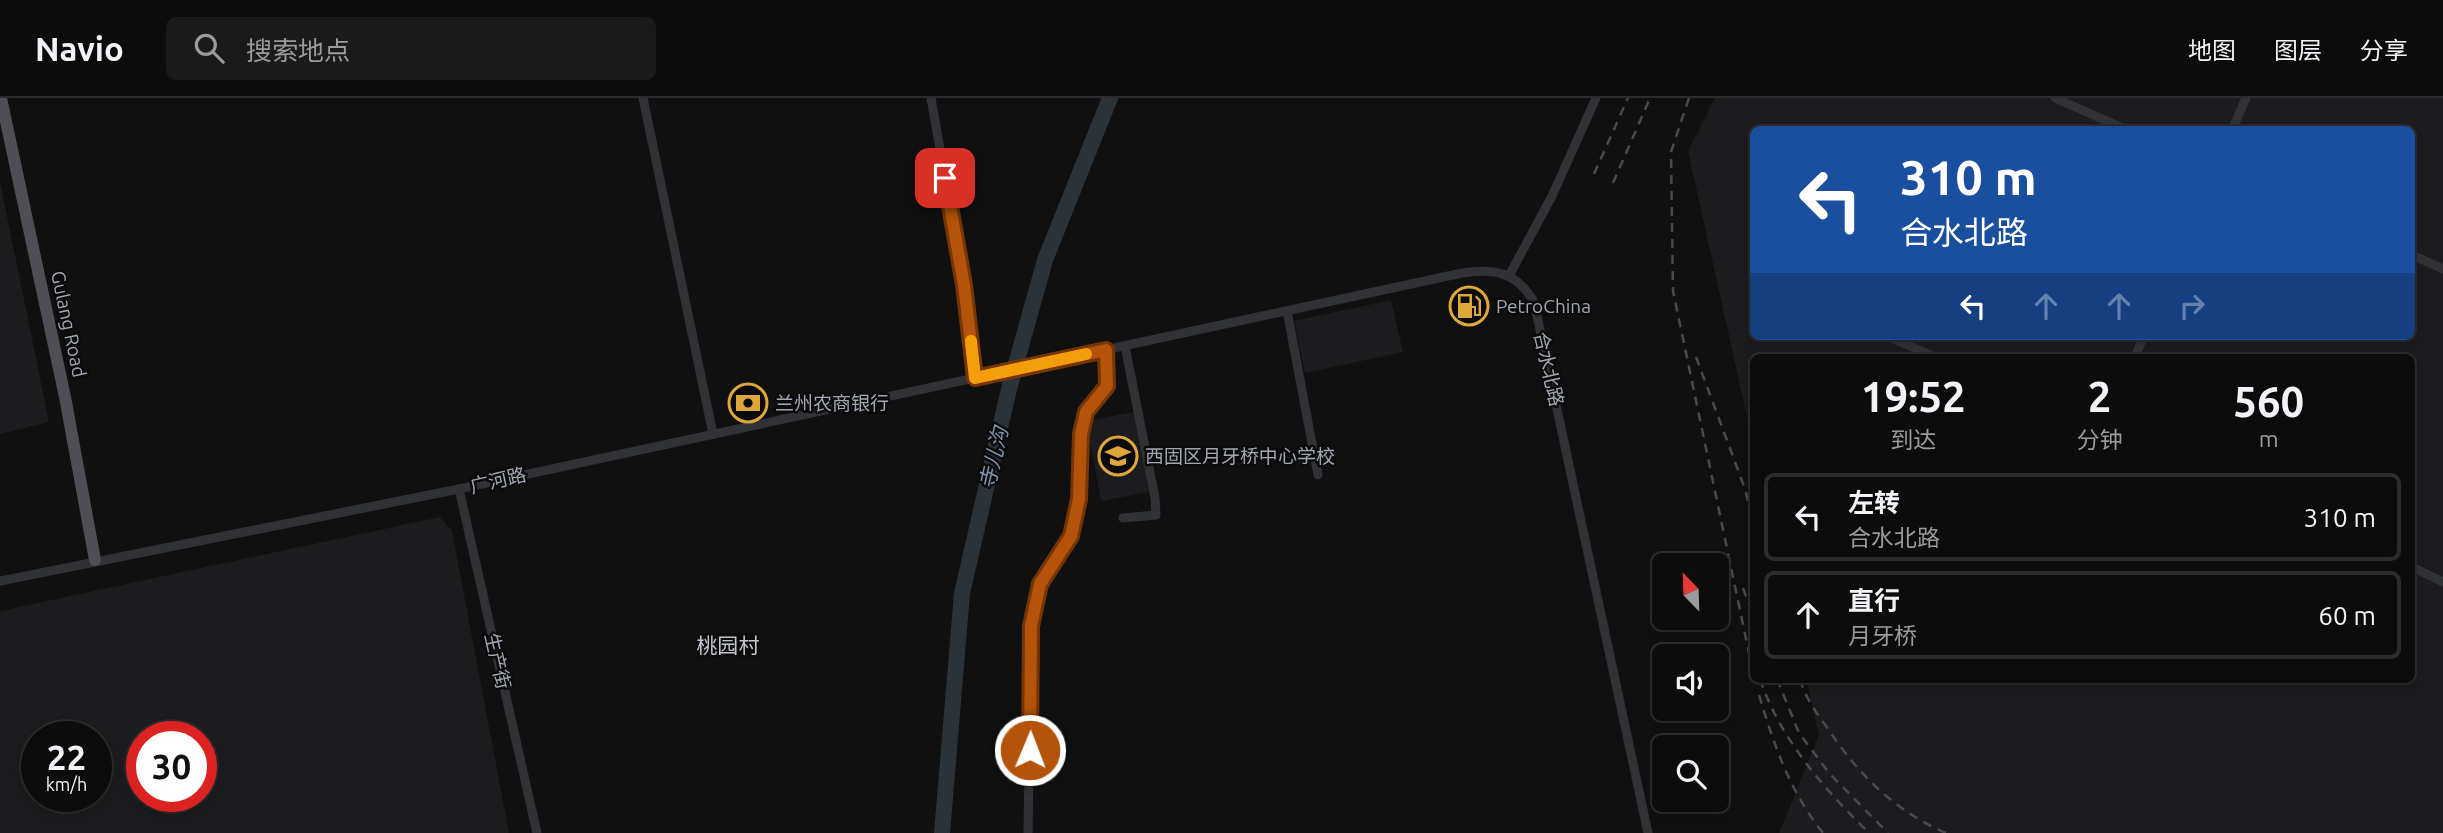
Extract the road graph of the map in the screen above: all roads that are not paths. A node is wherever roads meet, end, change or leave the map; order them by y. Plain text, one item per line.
1 (1, 98) edge
2 (643, 98) edge
3 (931, 98) edge
4 (1595, 98) edge
5 (2055, 98) edge
6 (2246, 98) edge
7 (2118, 126) edge
8 (2234, 126) edge
9 (2415, 256) edge
10 (2443, 269) edge
11 (1510, 274) junction
12 (1287, 311) junction
13 (1897, 340) edge
14 (1125, 346) junction
15 (1106, 350) junction
16 (1928, 354) edge
17 (975, 378) junction
18 (713, 434) junction
19 (1318, 475) dead end
20 (459, 489) junction
21 (1124, 518) dead end
22 (95, 560) junction
23 (2415, 568) edge
24 (0, 581) edge
25 (2443, 582) edge
26 (537, 833) edge
27 (1028, 833) edge
28 (1647, 833) edge

1 - 22 main road, Gulang Road
2 - 18 street
3 - 17 street
4 - 11 street
5 - 7 street
6 - 8 street
9 - 10 street
11 - 12 street
11 - 28 street, 合水北路
12 - 14 street
12 - 19 street
13 - 16 street
14 - 15 street
14 - 21 street
15 - 17 street, 广河路
15 - 27 street
17 - 18 street, 广河路
18 - 20 street, 广河路
20 - 22 street, 广河路
20 - 26 street, 生产街
22 - 24 street, 广河路
23 - 25 street

